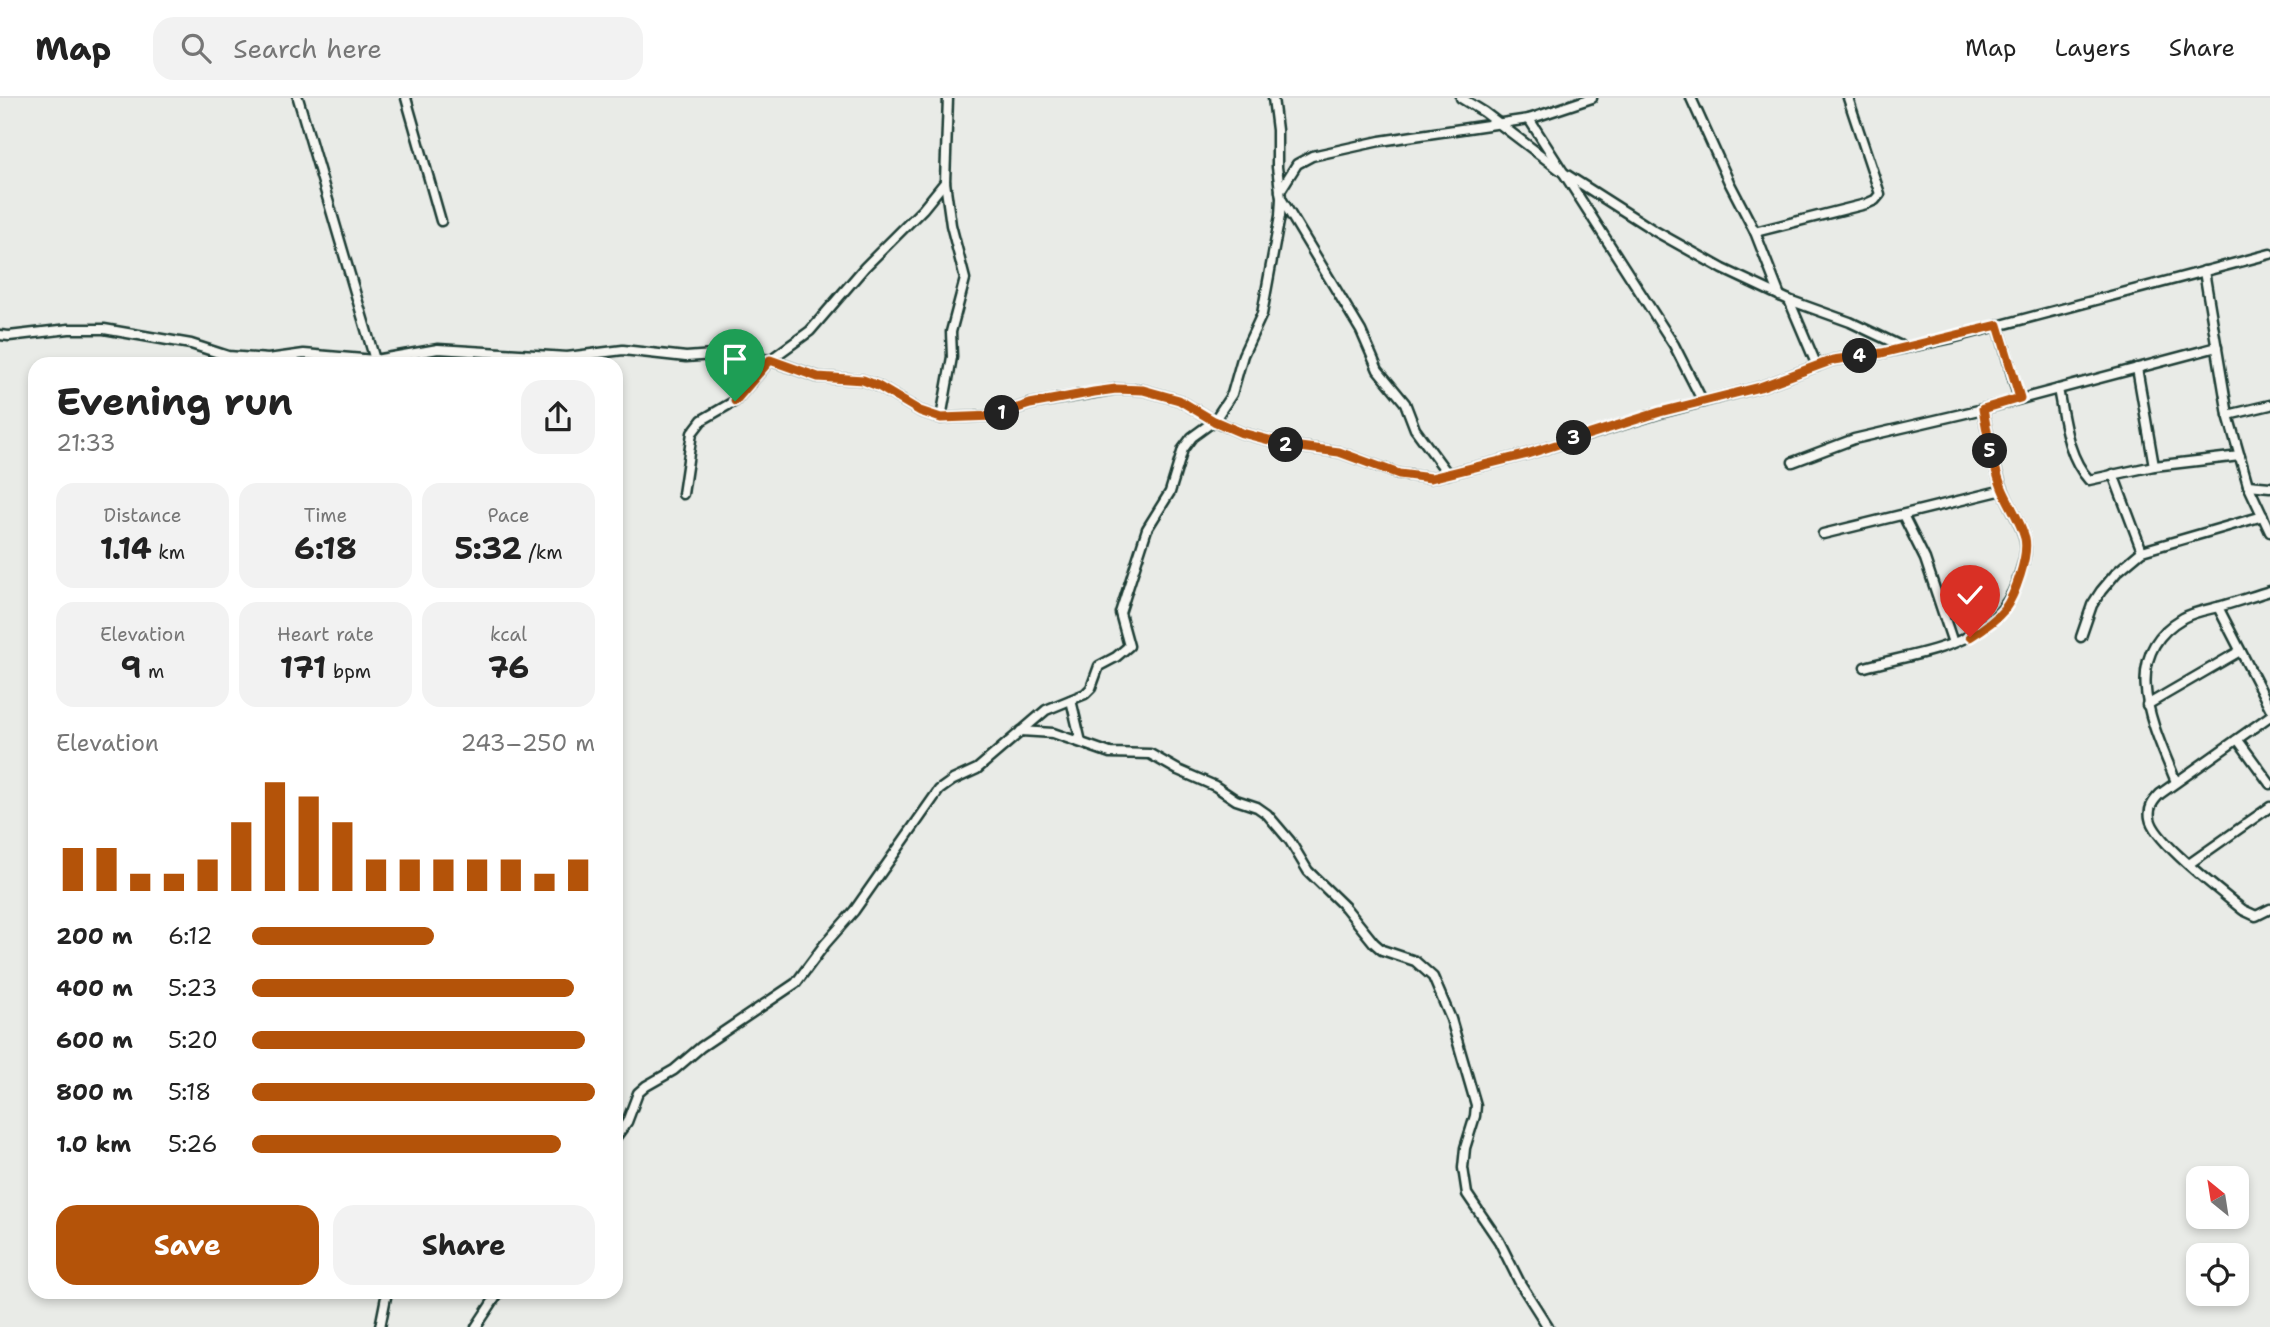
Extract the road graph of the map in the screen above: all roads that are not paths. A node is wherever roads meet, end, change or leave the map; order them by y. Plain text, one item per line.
1 (298, 98) edge
2 (406, 98) edge
3 (948, 98) edge
4 (1273, 98) edge
5 (1461, 98) edge
6 (1592, 98) edge
7 (1691, 98) edge
8 (1848, 98) edge
9 (1529, 118) junction
10 (1500, 124) junction
11 (1564, 173) junction
12 (945, 182) junction
13 (1281, 195) junction
14 (442, 221) dead end
15 (1755, 232) junction
16 (2270, 254) edge
17 (2204, 271) junction
18 (1784, 298) junction
19 (1998, 325) junction
20 (0, 335) edge
21 (2217, 347) junction
22 (1905, 348) junction
23 (248, 357) edge
24 (282, 357) edge
25 (340, 357) edge
26 (374, 357) edge
27 (392, 357) edge
28 (567, 357) edge
29 (567, 357) edge
30 (770, 360) junction
31 (1817, 366) junction
32 (2137, 368) junction
33 (2058, 389) junction
34 (2020, 398) junction
35 (1703, 402) junction
36 (2270, 405) edge
37 (1983, 409) junction
38 (2228, 415) junction
39 (941, 418) junction
40 (1214, 421) junction
41 (2240, 456) junction
42 (1793, 462) dead end
43 (2154, 466) junction
44 (1448, 474) junction
45 (2113, 474) junction
46 (2248, 485) junction
47 (2270, 487) edge
48 (2003, 490) junction
49 (683, 494) dead end
50 (1903, 514) junction
51 (2263, 516) junction
52 (2270, 532) edge
53 (1823, 534) dead end
54 (2142, 551) junction
55 (2270, 591) edge
56 (2218, 607) junction
57 (2081, 637) dead end
58 (1953, 643) junction
59 (2240, 651) junction
60 (1865, 667) dead end
61 (1071, 700) junction
62 (2147, 705) junction
63 (2270, 708) edge
64 (2270, 716) edge
65 (1021, 731) junction
66 (2238, 740) junction
67 (1081, 742) junction
68 (2176, 782) junction
69 (2270, 784) edge
70 (2270, 807) edge
71 (2189, 864) junction
72 (2270, 909) edge
73 (623, 1126) edge
74 (386, 1299) edge
75 (494, 1299) edge
76 (380, 1327) edge
77 (476, 1327) edge
78 (1548, 1327) edge

1 - 26 street
2 - 14 street
3 - 12 street
4 - 13 street
5 - 10 street
6 - 9 street
7 - 15 street
8 - 15 street
9 - 10 street
9 - 11 street
10 - 11 street
10 - 13 street
11 - 18 street
11 - 35 street
12 - 30 street
12 - 39 street
13 - 40 street
13 - 44 street
15 - 18 street
16 - 17 street
17 - 19 street
17 - 21 street
18 - 22 street
18 - 31 street
19 - 22 street
19 - 34 street
20 - 23 street
21 - 32 street
21 - 38 street
22 - 31 street
24 - 25 street
27 - 28 street
29 - 30 street
30 - 39 street
30 - 49 street
31 - 35 street
32 - 33 street
32 - 43 street
33 - 34 street
33 - 45 street
34 - 37 street
35 - 44 street
36 - 38 street
37 - 42 street
37 - 48 street
38 - 41 street
39 - 40 street
40 - 44 street
40 - 61 street
41 - 43 street
41 - 46 street
43 - 45 street
45 - 54 street
46 - 47 street
46 - 51 street
48 - 50 street
48 - 58 street
50 - 53 street
50 - 58 street
51 - 52 street
51 - 54 street
54 - 57 street
55 - 56 street
56 - 59 street
56 - 62 street
58 - 60 street
59 - 62 street
59 - 63 street
61 - 65 street
61 - 67 street
62 - 68 street
64 - 66 street
65 - 67 street
65 - 73 street
66 - 68 street
66 - 69 street
67 - 78 street
68 - 71 street
70 - 71 street
71 - 72 street
74 - 76 street
75 - 77 street

